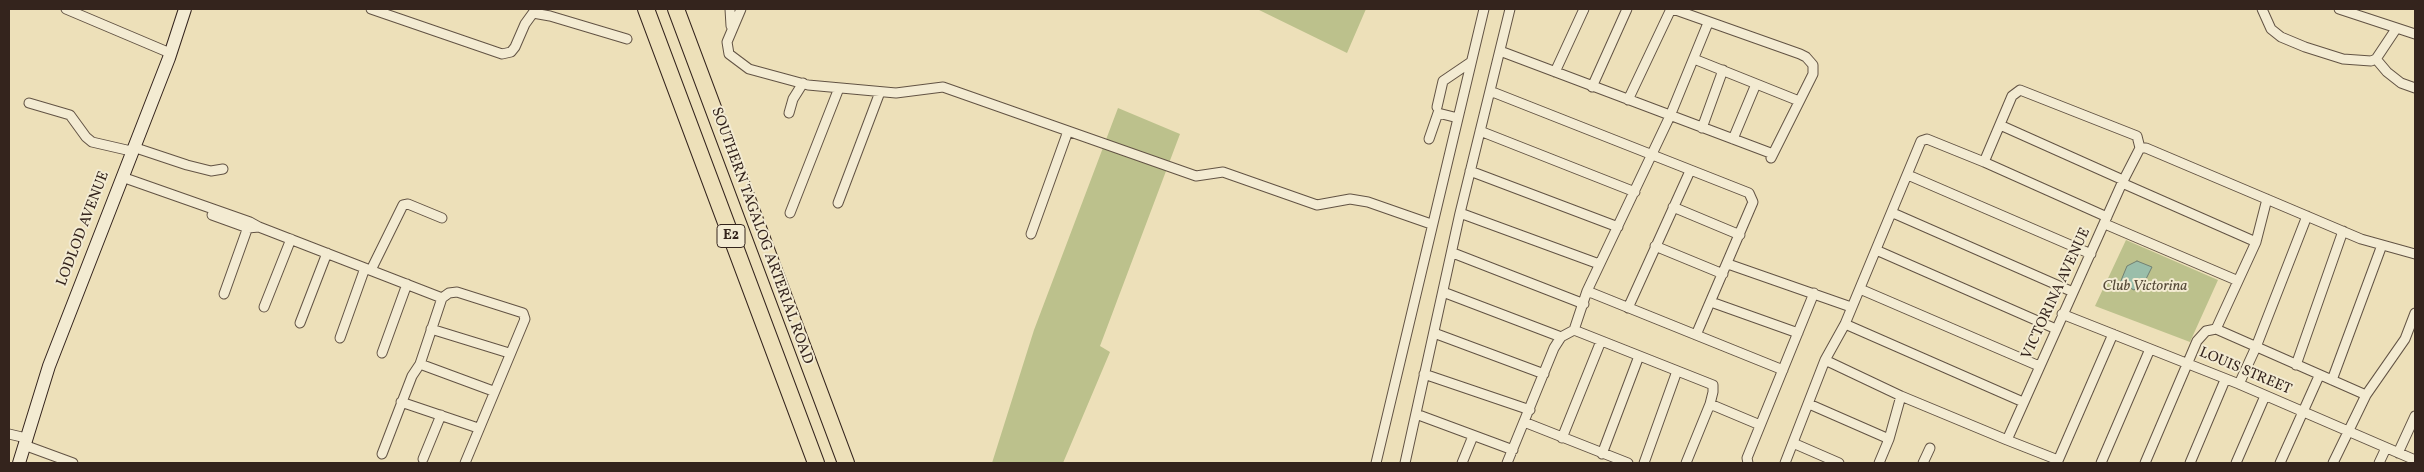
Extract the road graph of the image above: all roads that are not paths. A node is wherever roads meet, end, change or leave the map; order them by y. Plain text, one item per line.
1 (66, 9) edge
2 (185, 9) edge
3 (371, 9) edge
4 (646, 9) edge
5 (676, 9) edge
6 (730, 9) edge
7 (740, 9) edge
8 (1484, 9) edge
9 (1510, 9) edge
10 (1584, 9) edge
11 (1628, 9) edge
12 (1672, 9) edge
13 (2262, 9) edge
14 (2339, 9) edge
15 (533, 11) edge
16 (1708, 23) junction
17 (2396, 28) junction
18 (732, 30) junction
19 (2415, 34) edge
20 (627, 39) dead end
21 (1500, 51) junction
22 (170, 53) junction
23 (1694, 59) junction
24 (2376, 59) junction
25 (1471, 62) junction
26 (1723, 70) junction
27 (1555, 72) junction
28 (803, 84) junction
29 (1756, 84) junction
30 (1592, 87) junction
31 (839, 88) junction
32 (2415, 88) edge
33 (1490, 91) junction
34 (880, 92) junction
35 (1628, 100) junction
36 (1799, 101) junction
37 (28, 103) dead end
38 (1437, 107) dead end
39 (790, 113) dead end
40 (1670, 116) junction
41 (1458, 118) junction
42 (2000, 125) junction
43 (1702, 128) junction
44 (1068, 131) junction
45 (1480, 131) junction
46 (1429, 139) dead end
47 (1733, 139) junction
48 (2140, 148) junction
49 (132, 149) junction
50 (1651, 154) junction
51 (1984, 162) junction
52 (223, 169) dead end
53 (1690, 170) junction
54 (1470, 171) junction
55 (1908, 175) junction
56 (121, 179) junction
57 (2123, 182) junction
58 (1635, 192) junction
59 (2267, 199) junction
60 (838, 203) dead end
61 (1673, 207) junction
62 (790, 213) dead end
63 (1460, 213) junction
64 (1893, 213) junction
65 (2307, 216) junction
66 (442, 218) dead end
67 (2106, 220) junction
68 (1431, 224) junction
69 (249, 225) junction
70 (1618, 227) junction
71 (2343, 231) junction
72 (1032, 234) dead end
73 (1740, 235) junction
74 (290, 239) junction
75 (2256, 242) junction
76 (2382, 245) junction
77 (1655, 246) junction
78 (1876, 250) junction
79 (327, 253) junction
80 (1452, 253) junction
81 (2091, 254) junction
82 (2415, 254) edge
83 (1600, 264) junction
84 (1728, 264) junction
85 (368, 269) junction
86 (1723, 274) junction
87 (2236, 280) junction
88 (407, 284) junction
89 (1860, 289) junction
90 (1587, 291) junction
91 (1443, 292) junction
92 (2073, 292) junction
93 (1814, 293) junction
94 (224, 294) dead end
95 (442, 298) junction
96 (1711, 302) junction
97 (1584, 304) junction
98 (264, 307) dead end
99 (1851, 307) junction
100 (1628, 308) junction
101 (2415, 313) edge
102 (2062, 314) junction
103 (300, 323) dead end
104 (1845, 324) junction
105 (2056, 329) junction
106 (2216, 329) junction
107 (431, 330) junction
108 (1574, 330) junction
109 (1434, 333) junction
110 (1798, 333) junction
111 (2113, 334) junction
112 (1696, 335) junction
113 (1561, 337) junction
114 (340, 338) dead end
115 (1601, 341) junction
116 (2256, 347) junction
117 (2150, 349) junction
118 (382, 353) dead end
119 (509, 353) junction
120 (1639, 356) junction
121 (1825, 360) junction
122 (2188, 363) junction
123 (420, 364) junction
124 (2296, 365) junction
125 (2039, 366) junction
126 (1783, 370) junction
127 (1677, 371) junction
128 (1424, 374) junction
129 (1544, 374) junction
130 (2319, 376) junction
131 (2225, 380) junction
132 (2332, 380) junction
133 (2239, 384) junction
134 (494, 391) junction
135 (2366, 395) junction
136 (1901, 396) junction
137 (2265, 396) junction
138 (401, 402) junction
139 (2023, 402) junction
140 (1710, 404) junction
141 (1810, 404) junction
142 (1530, 410) junction
143 (2302, 412) junction
144 (1416, 414) junction
145 (441, 415) junction
146 (2415, 416) edge
147 (1524, 422) junction
148 (1760, 425) junction
149 (478, 428) junction
150 (2349, 432) junction
151 (9, 434) edge
152 (1473, 436) junction
153 (1562, 438) junction
154 (1889, 439) junction
155 (2007, 440) junction
156 (25, 442) junction
157 (1793, 443) junction
158 (1930, 448) dead end
159 (2386, 448) junction
160 (1513, 450) junction
161 (382, 454) dead end
162 (1602, 454) junction
163 (2398, 454) junction
164 (424, 459) dead end
165 (2415, 460) edge
166 (2057, 462) edge
167 (19, 463) edge
168 (73, 463) edge
169 (466, 463) edge
170 (816, 463) edge
171 (846, 463) edge
172 (1376, 463) edge
173 (1405, 463) edge
174 (1462, 463) edge
175 (1508, 463) edge
176 (1628, 463) edge
177 (1644, 463) edge
178 (1686, 463) edge
179 (1748, 463) edge
180 (1785, 463) edge
181 (1839, 463) edge
182 (1878, 463) edge
183 (1924, 463) edge
184 (2101, 463) edge
185 (2146, 463) edge
186 (2190, 463) edge
187 (2236, 463) edge
188 (2280, 463) edge
189 (2333, 463) edge
190 (2379, 463) edge

1 - 22 street
2 - 22 main road, LODLOD AVENUE
3 - 15 street
4 - 170 highway, SOUTHERN TAGALOG ARTERIAL ROAD / E2
5 - 171 highway, SOUTHERN TAGALOG ARTERIAL ROAD / E2
6 - 18 street
7 - 18 street
8 - 25 street
9 - 21 street
10 - 27 street
11 - 30 street
12 - 16 street
12 - 35 street
13 - 24 street
14 - 17 street
15 - 20 street
16 - 23 street
16 - 36 street
17 - 19 street
17 - 24 street
18 - 28 street
21 - 27 street
21 - 33 street
22 - 49 main road, LODLOD AVENUE
23 - 26 street
23 - 40 street
24 - 32 street
25 - 38 street
25 - 41 street
26 - 29 street
26 - 43 street
27 - 30 street
28 - 31 street
28 - 39 street
29 - 36 street
29 - 47 street
30 - 35 street
31 - 34 street
31 - 62 street
33 - 45 street
33 - 50 street
34 - 44 street
34 - 60 street
35 - 40 street
36 - 47 street
37 - 49 street
40 - 43 street
40 - 50 street
41 - 46 street
41 - 68 street
42 - 48 street
42 - 51 street
42 - 57 street
43 - 47 street
44 - 68 street
44 - 72 street
45 - 54 street
45 - 58 street
48 - 57 street, VICTORINA AVENUE
48 - 59 street
49 - 52 street
49 - 56 main road, LODLOD AVENUE
50 - 53 street
50 - 58 street
51 - 55 street
51 - 67 street
53 - 61 street
53 - 73 street
54 - 63 street
54 - 70 street
55 - 64 street
55 - 81 street
56 - 69 street
56 - 156 main road, LODLOD AVENUE
57 - 67 street, VICTORINA AVENUE
57 - 75 street
58 - 70 street
59 - 65 street
59 - 75 street
61 - 73 street
61 - 77 street
63 - 80 street
63 - 83 street
64 - 78 street
64 - 92 street
65 - 71 street
65 - 116 street
66 - 85 street
67 - 81 street, VICTORINA AVENUE
67 - 87 street
68 - 172 street
69 - 74 street
69 - 94 street
70 - 83 street
71 - 76 street
71 - 124 street
73 - 84 street
74 - 79 street
74 - 98 street
75 - 87 street
76 - 82 street
76 - 132 street
77 - 86 street
77 - 100 street
78 - 89 street
78 - 105 street
79 - 85 street
79 - 103 street
80 - 91 street
80 - 97 street
81 - 92 street, VICTORINA AVENUE
83 - 90 street
84 - 86 street
84 - 93 street
85 - 88 street
85 - 114 street
86 - 96 street
87 - 106 street
88 - 95 street
88 - 118 street
89 - 99 street
89 - 125 street
90 - 97 street
90 - 100 street
91 - 109 street
91 - 113 street
92 - 102 street, VICTORINA AVENUE
93 - 99 street
93 - 110 street
95 - 107 street
95 - 119 street
96 - 110 street
96 - 112 street
97 - 108 street
99 - 104 street
100 - 112 street
101 - 135 street
102 - 105 street, VICTORINA AVENUE
102 - 111 street, LOUIS STREET
104 - 121 street
104 - 139 street
105 - 125 street, VICTORINA AVENUE
106 - 116 street
106 - 122 street
107 - 119 street
107 - 123 street
108 - 113 street
108 - 115 street
109 - 128 street
109 - 129 street
110 - 126 street
111 - 117 street, LOUIS STREET
111 - 166 street
112 - 126 street
113 - 129 street
115 - 120 street
115 - 153 street
116 - 124 street
116 - 133 street
117 - 122 street, LOUIS STREET
117 - 184 street
119 - 134 street
120 - 127 street
120 - 162 street
121 - 136 street
121 - 141 street
122 - 131 street, LOUIS STREET
122 - 185 street
123 - 134 street
123 - 138 street
124 - 130 street
125 - 139 street, VICTORINA AVENUE
126 - 148 street
127 - 140 street
127 - 177 street
128 - 142 street
128 - 144 street
129 - 142 street
130 - 132 street
130 - 143 street
131 - 133 street, LOUIS STREET
131 - 186 street
132 - 135 street
133 - 137 street, LOUIS STREET
134 - 149 street
135 - 150 street
136 - 154 street
136 - 155 street
137 - 143 street, LOUIS STREET
137 - 187 street
138 - 145 street
138 - 161 street
139 - 155 street, VICTORINA AVENUE
140 - 148 street
140 - 178 street
141 - 154 street
141 - 157 street
142 - 147 street
143 - 150 street, LOUIS STREET
143 - 188 street
144 - 152 street
144 - 173 street
145 - 149 street
145 - 164 street
146 - 163 street
147 - 153 street
147 - 160 street
148 - 179 street
149 - 169 street
150 - 159 street, LOUIS STREET
150 - 189 street
151 - 156 street
152 - 160 street
152 - 174 street
153 - 162 street
154 - 182 street
155 - 166 street
156 - 167 main road, LODLOD AVENUE
156 - 168 street
157 - 180 street
157 - 181 street
158 - 183 street
159 - 163 street, LOUIS STREET
159 - 190 street
160 - 175 street
162 - 176 street
163 - 165 street, LOUIS STREET

